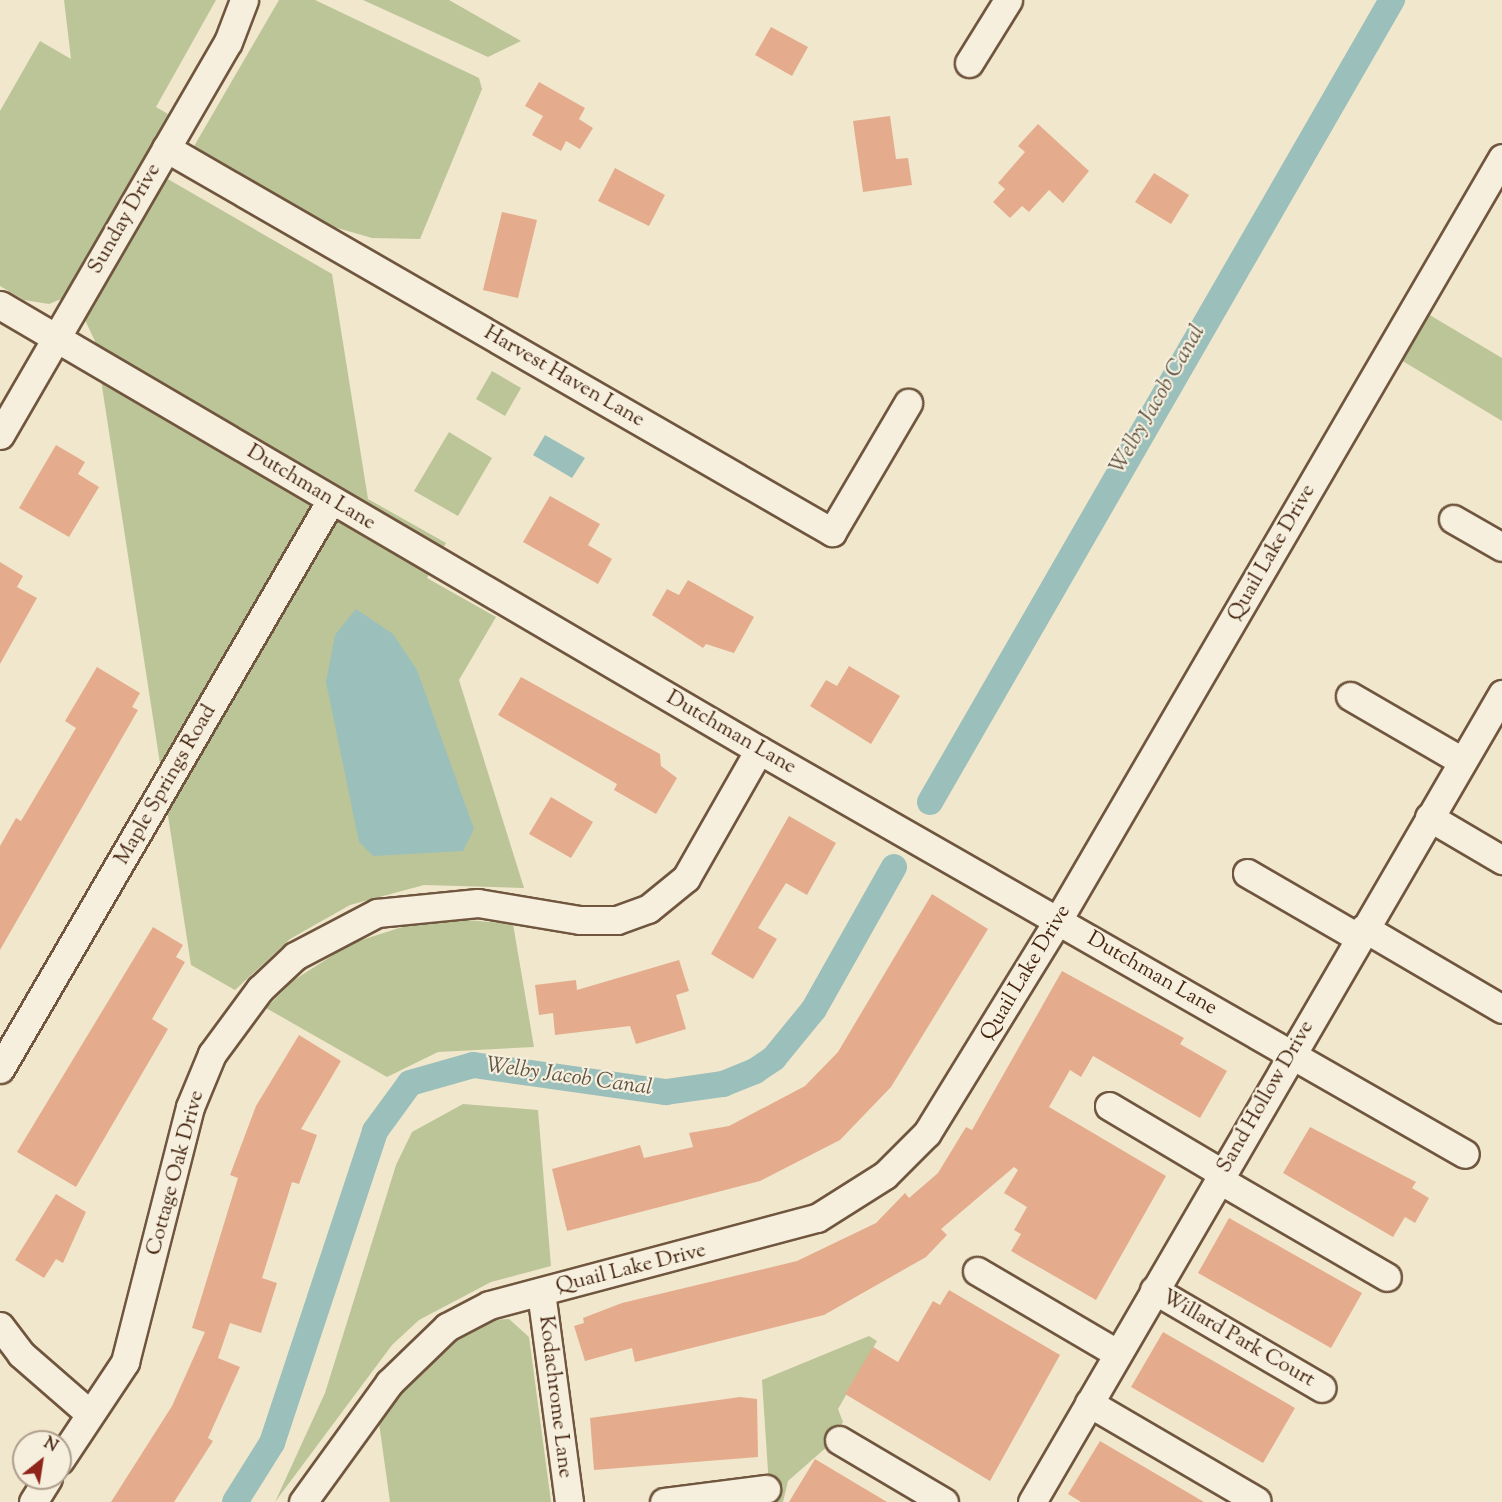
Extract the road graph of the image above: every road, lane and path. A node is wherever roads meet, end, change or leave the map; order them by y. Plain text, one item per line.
1 (244, 0) edge
2 (1008, 0) edge
3 (969, 63) dead end
4 (166, 148) junction
5 (1502, 158) edge
6 (0, 305) edge
7 (56, 337) junction
8 (908, 404) dead end
9 (0, 435) edge
10 (331, 500) junction
11 (1453, 519) dead end
12 (1502, 547) edge
13 (1350, 696) dead end
14 (1500, 703) edge
15 (759, 750) junction
16 (1462, 761) junction
17 (1429, 818) junction
18 (1502, 860) edge
19 (1247, 873) dead end
20 (1058, 920) junction
21 (1362, 933) junction
22 (1502, 1009) edge
23 (1291, 1054) junction
24 (0, 1069) edge
25 (1109, 1107) dead end
26 (1465, 1154) dead end
27 (1220, 1176) junction
28 (977, 1272) dead end
29 (1387, 1277) dead end
30 (1154, 1290) junction
31 (541, 1292) junction
32 (0, 1326) edge
33 (1118, 1353) junction
34 (1322, 1388) dead end
35 (1089, 1403) junction
36 (90, 1414) junction
37 (839, 1440) dead end
38 (72, 1442) edge
39 (766, 1489) dead end
40 (1257, 1501) edge
41 (303, 1502) edge
42 (569, 1502) edge
43 (664, 1502) edge
44 (944, 1502) edge
45 (1032, 1502) edge

1 - 4 street, Sunday Drive
2 - 3 street
4 - 7 street, Sunday Drive
4 - 8 street, Harvest Haven Lane
5 - 20 street, Quail Lake Drive
6 - 7 street, Dutchman Lane
7 - 9 street, Sunday Drive
7 - 10 street, Dutchman Lane
10 - 15 street, Dutchman Lane
10 - 24 street, Maple Springs Road
11 - 12 street
13 - 16 street
14 - 16 street, Sand Hollow Drive
15 - 20 street, Dutchman Lane
15 - 36 street, Cottage Oak Drive
16 - 17 street, Sand Hollow Drive
17 - 18 street
17 - 21 street, Sand Hollow Drive
19 - 21 street
20 - 23 street, Dutchman Lane
20 - 31 street, Quail Lake Drive
21 - 22 street
21 - 23 street, Sand Hollow Drive
23 - 26 street, Dutchman Lane
23 - 27 street, Sand Hollow Drive
25 - 27 street
27 - 29 street
27 - 30 street, Sand Hollow Drive
28 - 33 street
30 - 33 street, Sand Hollow Drive
30 - 34 street, Willard Park Court
31 - 41 street, Quail Lake Drive
31 - 42 street, Kodachrome Lane
32 - 36 street
33 - 35 street, Sand Hollow Drive
35 - 40 street
35 - 45 street, Sand Hollow Drive
36 - 38 street, Cottage Oak Drive
37 - 44 street
39 - 43 street

